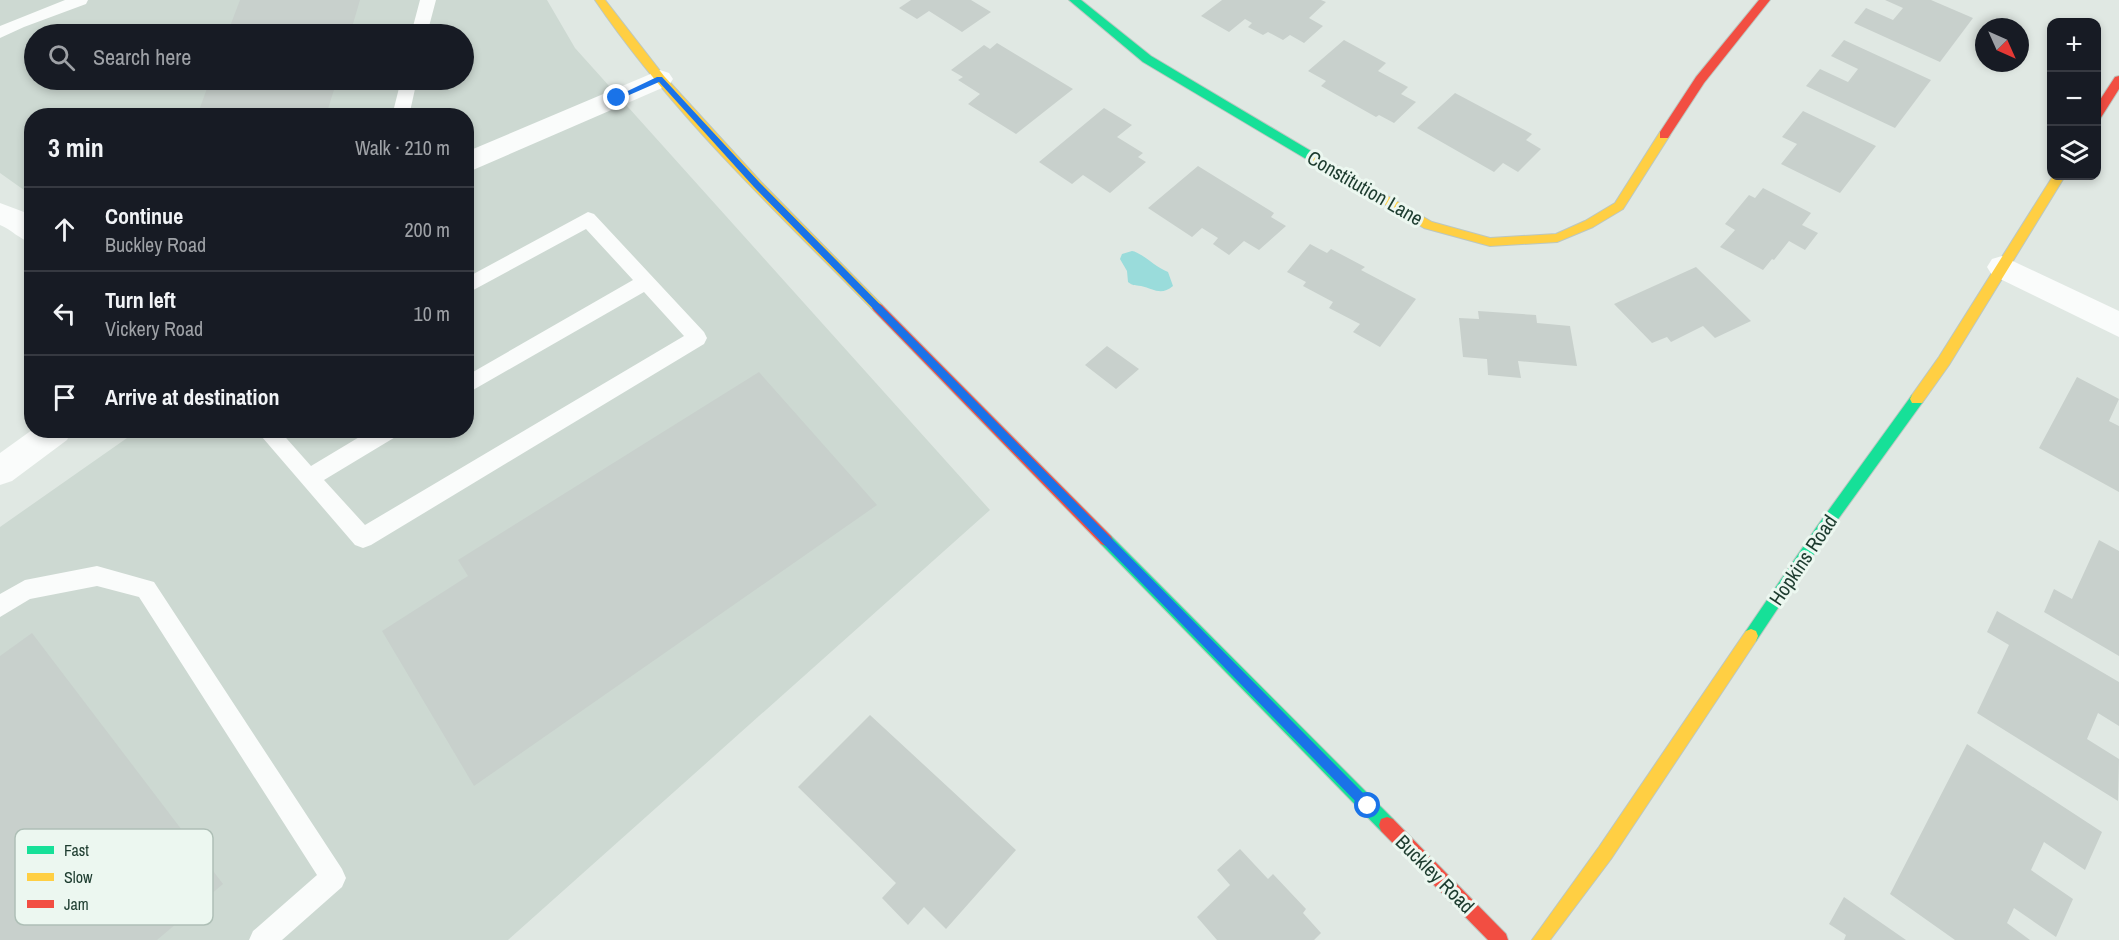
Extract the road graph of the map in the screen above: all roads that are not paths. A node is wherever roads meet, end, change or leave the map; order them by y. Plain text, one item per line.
1 (80, 0) edge
2 (428, 0) edge
3 (600, 0) edge
4 (1074, 0) edge
5 (1765, 0) edge
6 (422, 24) edge
7 (0, 33) edge
8 (660, 79) junction
9 (2119, 80) edge
10 (406, 90) edge
11 (402, 108) edge
12 (2101, 109) edge
13 (474, 160) edge
14 (2056, 180) edge
15 (0, 214) edge
16 (24, 225) edge
17 (2002, 267) junction
18 (646, 282) junction
19 (474, 283) edge
20 (2119, 325) edge
21 (474, 381) edge
22 (45, 438) edge
23 (273, 438) edge
24 (376, 438) edge
25 (0, 471) edge
26 (309, 478) junction
27 (0, 607) edge
28 (262, 940) edge
29 (1500, 940) edge
30 (1540, 940) edge

1 - 7 lane
2 - 6 lane
3 - 8 street, Buckley Road
4 - 5 street, Constitution Lane
8 - 13 street
8 - 29 street, Buckley Road
9 - 12 street
10 - 11 lane
14 - 17 street, Hopkins Road
15 - 16 street
17 - 20 street
17 - 30 street, Hopkins Road
18 - 19 lane
18 - 21 lane
18 - 26 lane
22 - 25 street
23 - 26 lane
24 - 26 lane
27 - 28 lane

